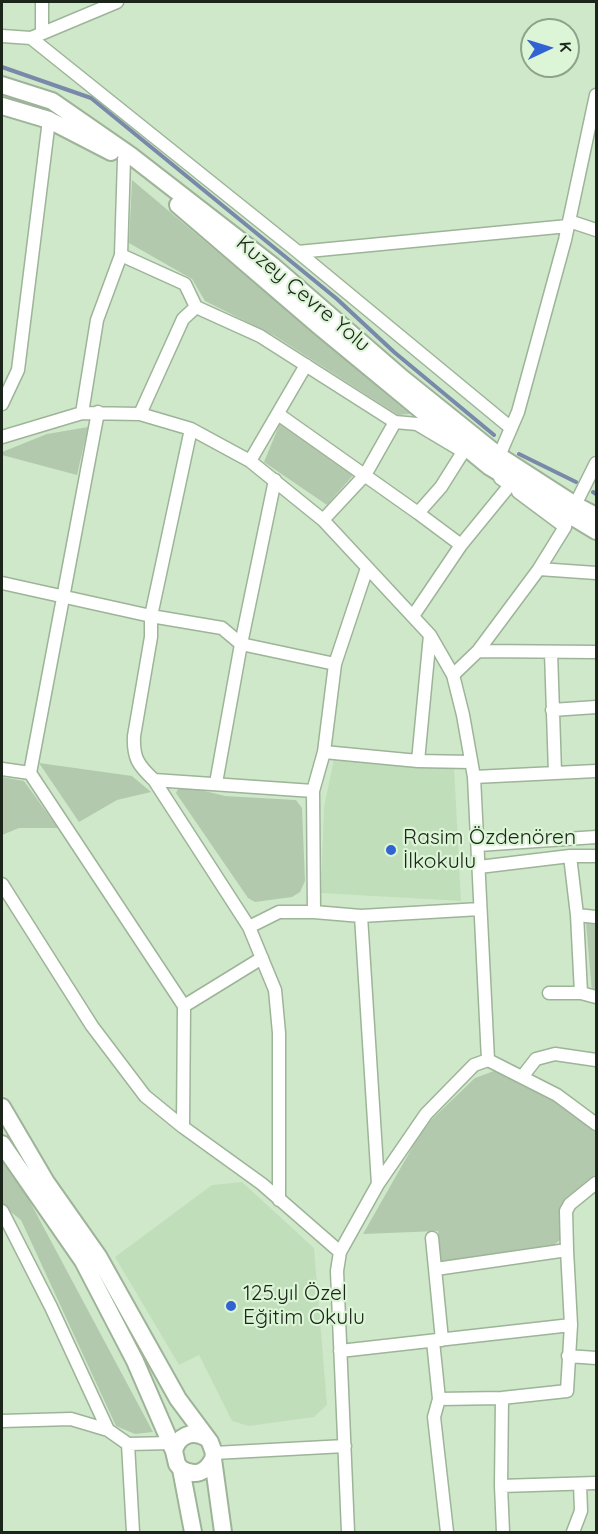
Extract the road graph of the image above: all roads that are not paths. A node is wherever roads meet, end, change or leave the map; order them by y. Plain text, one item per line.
1 (42, 2) edge
2 (117, 2) edge
3 (37, 35) junction
4 (2, 36) edge
5 (2, 85) edge
6 (597, 95) edge
7 (2, 106) edge
8 (49, 120) junction
9 (124, 159) junction
10 (568, 224) junction
11 (597, 230) edge
12 (298, 252) junction
13 (121, 255) junction
14 (196, 307) junction
15 (306, 365) junction
16 (2, 404) edge
17 (98, 412) junction
18 (82, 413) junction
19 (140, 414) junction
20 (278, 414) junction
21 (395, 422) junction
22 (511, 428) junction
23 (191, 429) junction
24 (2, 437) edge
25 (463, 452) junction
26 (499, 456) junction
27 (250, 461) junction
28 (596, 466) edge
29 (365, 475) junction
30 (275, 480) junction
31 (510, 485) junction
32 (418, 513) junction
33 (569, 516) junction
34 (597, 516) edge
35 (323, 519) junction
36 (597, 531) edge
37 (461, 545) junction
38 (367, 568) junction
39 (539, 569) junction
40 (597, 573) edge
41 (2, 583) edge
42 (63, 596) junction
43 (151, 616) junction
44 (413, 616) junction
45 (430, 635) junction
46 (241, 644) junction
47 (478, 651) junction
48 (551, 652) junction
49 (597, 652) edge
50 (335, 664) junction
51 (453, 675) junction
52 (597, 707) edge
53 (552, 710) junction
54 (324, 752) junction
55 (418, 761) junction
56 (471, 762) junction
57 (2, 769) edge
58 (597, 771) edge
59 (30, 772) junction
60 (555, 773) junction
61 (474, 777) junction
62 (154, 780) junction
63 (216, 783) junction
64 (313, 791) junction
65 (597, 837) edge
66 (478, 845) junction
67 (570, 856) junction
68 (597, 856) edge
69 (479, 867) junction
70 (2, 884) edge
71 (480, 909) junction
72 (314, 912) junction
73 (577, 915) junction
74 (361, 916) junction
75 (597, 917) edge
76 (249, 927) junction
77 (262, 958) junction
78 (549, 993) dead end
79 (581, 993) junction
80 (597, 997) edge
81 (184, 1006) junction
82 (489, 1060) junction
83 (597, 1060) edge
84 (522, 1077) junction
85 (2, 1107) edge
86 (597, 1124) edge
87 (183, 1127) junction
88 (2, 1144) edge
89 (279, 1170) junction
90 (597, 1183) edge
91 (262, 1184) junction
92 (378, 1184) junction
93 (279, 1200) junction
94 (2, 1211) edge
95 (432, 1238) dead end
96 (567, 1250) junction
97 (340, 1252) junction
98 (436, 1269) junction
99 (571, 1325) junction
100 (437, 1341) junction
101 (340, 1351) junction
102 (568, 1356) junction
103 (597, 1358) edge
104 (502, 1398) junction
105 (439, 1399) junction
106 (2, 1421) edge
107 (108, 1430) junction
108 (205, 1437) junction
109 (128, 1444) junction
110 (345, 1446) junction
111 (172, 1447) junction
112 (214, 1456) junction
113 (182, 1469) junction
114 (597, 1483) edge
115 (580, 1484) junction
116 (501, 1486) junction
117 (133, 1533) edge
118 (193, 1533) edge
119 (224, 1533) edge
120 (348, 1533) edge
121 (447, 1533) edge
122 (503, 1533) edge
123 (573, 1533) edge

1 - 3 street
2 - 3 street
3 - 4 street
3 - 12 street
5 - 26 main road, Kuzey Çevre Yolu
6 - 10 street
7 - 8 main road, Kuzey Çevre Yolu
8 - 9 main road, Kuzey Çevre Yolu
8 - 16 street
9 - 13 street
9 - 33 main road, Kuzey Çevre Yolu
10 - 11 street
10 - 12 street
10 - 22 street
12 - 22 street
13 - 14 street
13 - 18 street
14 - 15 street
14 - 19 street
15 - 20 street
15 - 21 street
17 - 18 street
17 - 19 street
17 - 42 street
18 - 24 street
19 - 23 street
20 - 27 street
20 - 29 street
21 - 25 street
21 - 29 street
22 - 26 street
23 - 27 street
23 - 43 street
25 - 31 street
25 - 32 street
26 - 33 main road, Kuzey Çevre Yolu
27 - 30 street
28 - 33 street
29 - 32 street
29 - 35 street
30 - 35 street
30 - 46 street
31 - 33 street
31 - 37 street
32 - 37 street
33 - 34 main road, Kuzey Çevre Yolu
33 - 36 main road, Kuzey Çevre Yolu
33 - 39 street
35 - 38 street
37 - 44 street
38 - 44 street
38 - 50 street
39 - 40 street
39 - 47 street
41 - 42 street
42 - 43 street
42 - 59 street
43 - 46 street
43 - 62 street
44 - 45 street
45 - 51 street
45 - 55 street
46 - 50 street
46 - 63 street
47 - 48 street
47 - 51 street
48 - 49 street
48 - 53 street
50 - 54 street
51 - 56 street
52 - 53 street
53 - 60 street
54 - 55 street
54 - 64 street
55 - 56 street
56 - 61 street
57 - 59 street
58 - 60 street
59 - 81 street
60 - 61 street
61 - 66 street
62 - 63 street
62 - 76 street
63 - 64 street
64 - 72 street
65 - 66 street
66 - 69 street
67 - 68 street
67 - 69 street
67 - 73 street
69 - 71 street
70 - 87 street
71 - 74 street
71 - 82 street
72 - 74 street
72 - 76 street
73 - 75 street
73 - 79 street
74 - 92 street
76 - 77 street
77 - 81 street
77 - 89 street
78 - 79 street
79 - 80 street
81 - 87 street
82 - 84 street
82 - 92 street
83 - 84 street
84 - 86 street
85 - 108 main road
87 - 91 street
88 - 111 main road
89 - 91 street
89 - 93 street
90 - 96 street
91 - 93 street
92 - 97 street
93 - 97 street
94 - 107 street
95 - 98 street
96 - 98 street
96 - 99 street
97 - 101 street
98 - 100 street
99 - 100 street
99 - 102 street
100 - 101 street
100 - 105 street
101 - 110 street
102 - 103 street
102 - 104 street
104 - 105 street
104 - 116 street
105 - 121 street
106 - 107 street
107 - 109 street
108 - 111 main road
108 - 112 main road
109 - 111 street
109 - 117 street
110 - 112 street
110 - 120 street
111 - 113 main road
112 - 113 main road
112 - 119 main road
113 - 118 main road
114 - 115 street
115 - 116 street
115 - 123 street
116 - 122 street

